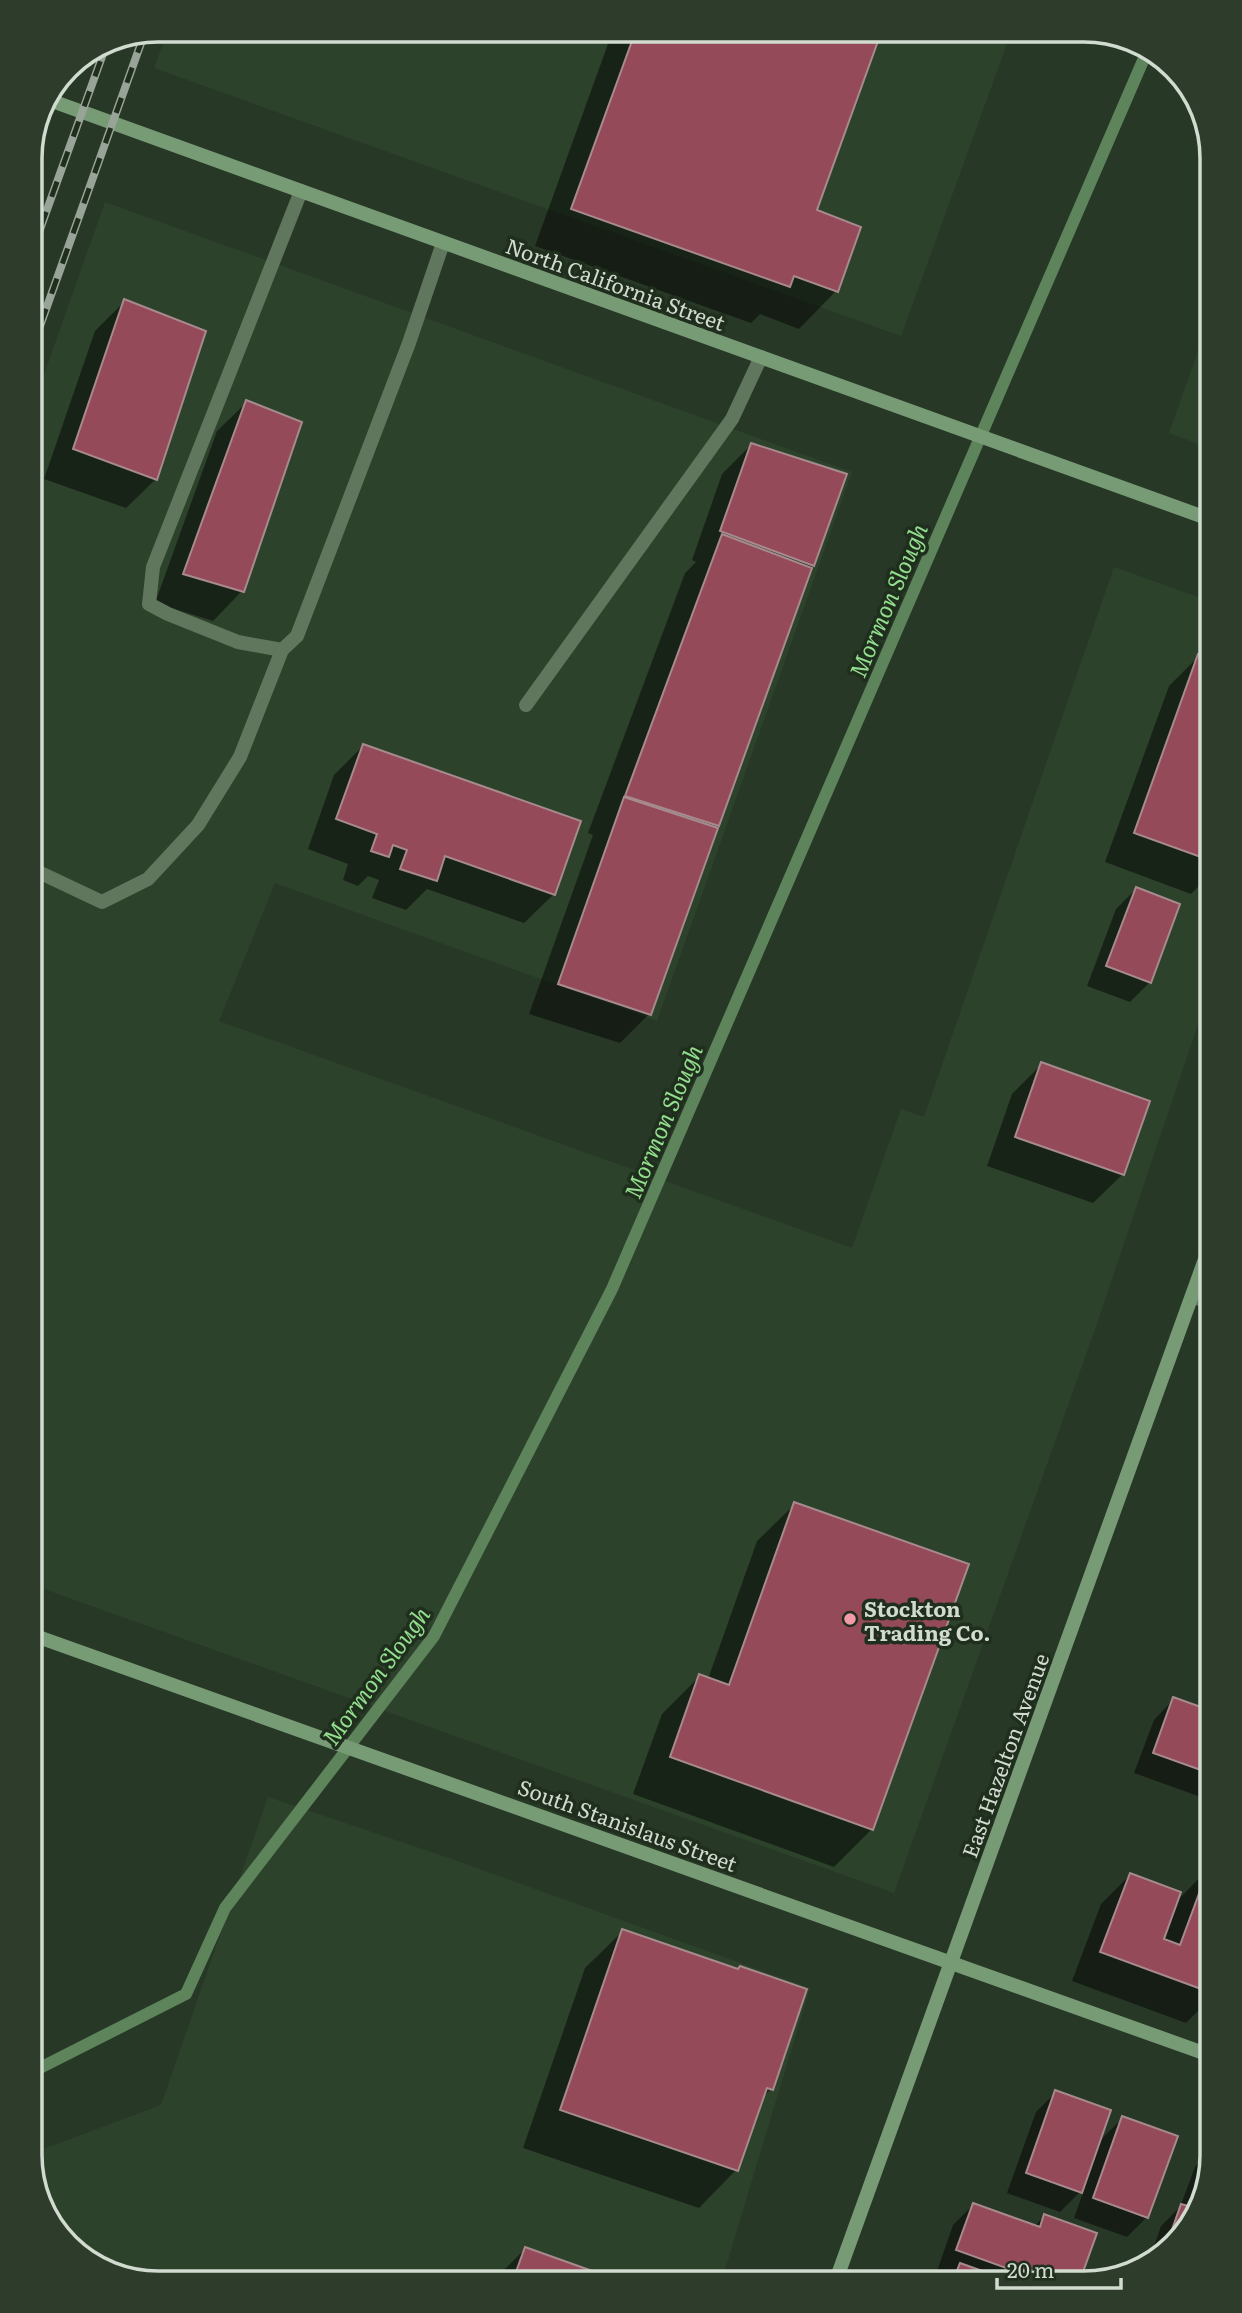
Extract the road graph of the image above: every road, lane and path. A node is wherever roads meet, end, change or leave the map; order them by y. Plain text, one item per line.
1 (57, 103) edge
2 (301, 191) junction
3 (443, 243) junction
4 (761, 357) junction
5 (1200, 516) edge
6 (282, 650) junction
7 (526, 705) dead end
8 (42, 874) edge
9 (1200, 1274) edge
10 (1192, 1297) junction
11 (1200, 1299) edge
12 (42, 1638) edge
13 (951, 1962) junction
14 (1200, 2052) edge
15 (839, 2271) edge

1 - 2 street, North California Street
2 - 3 street, North California Street
2 - 6 street
3 - 4 street, North California Street
3 - 6 street
4 - 5 street, North California Street
4 - 7 street
6 - 8 street
9 - 10 street, East Hazelton Avenue
10 - 11 street
10 - 13 street, East Hazelton Avenue
12 - 13 street, South Stanislaus Street
13 - 14 street, South Stanislaus Street
13 - 15 street, East Hazelton Avenue

